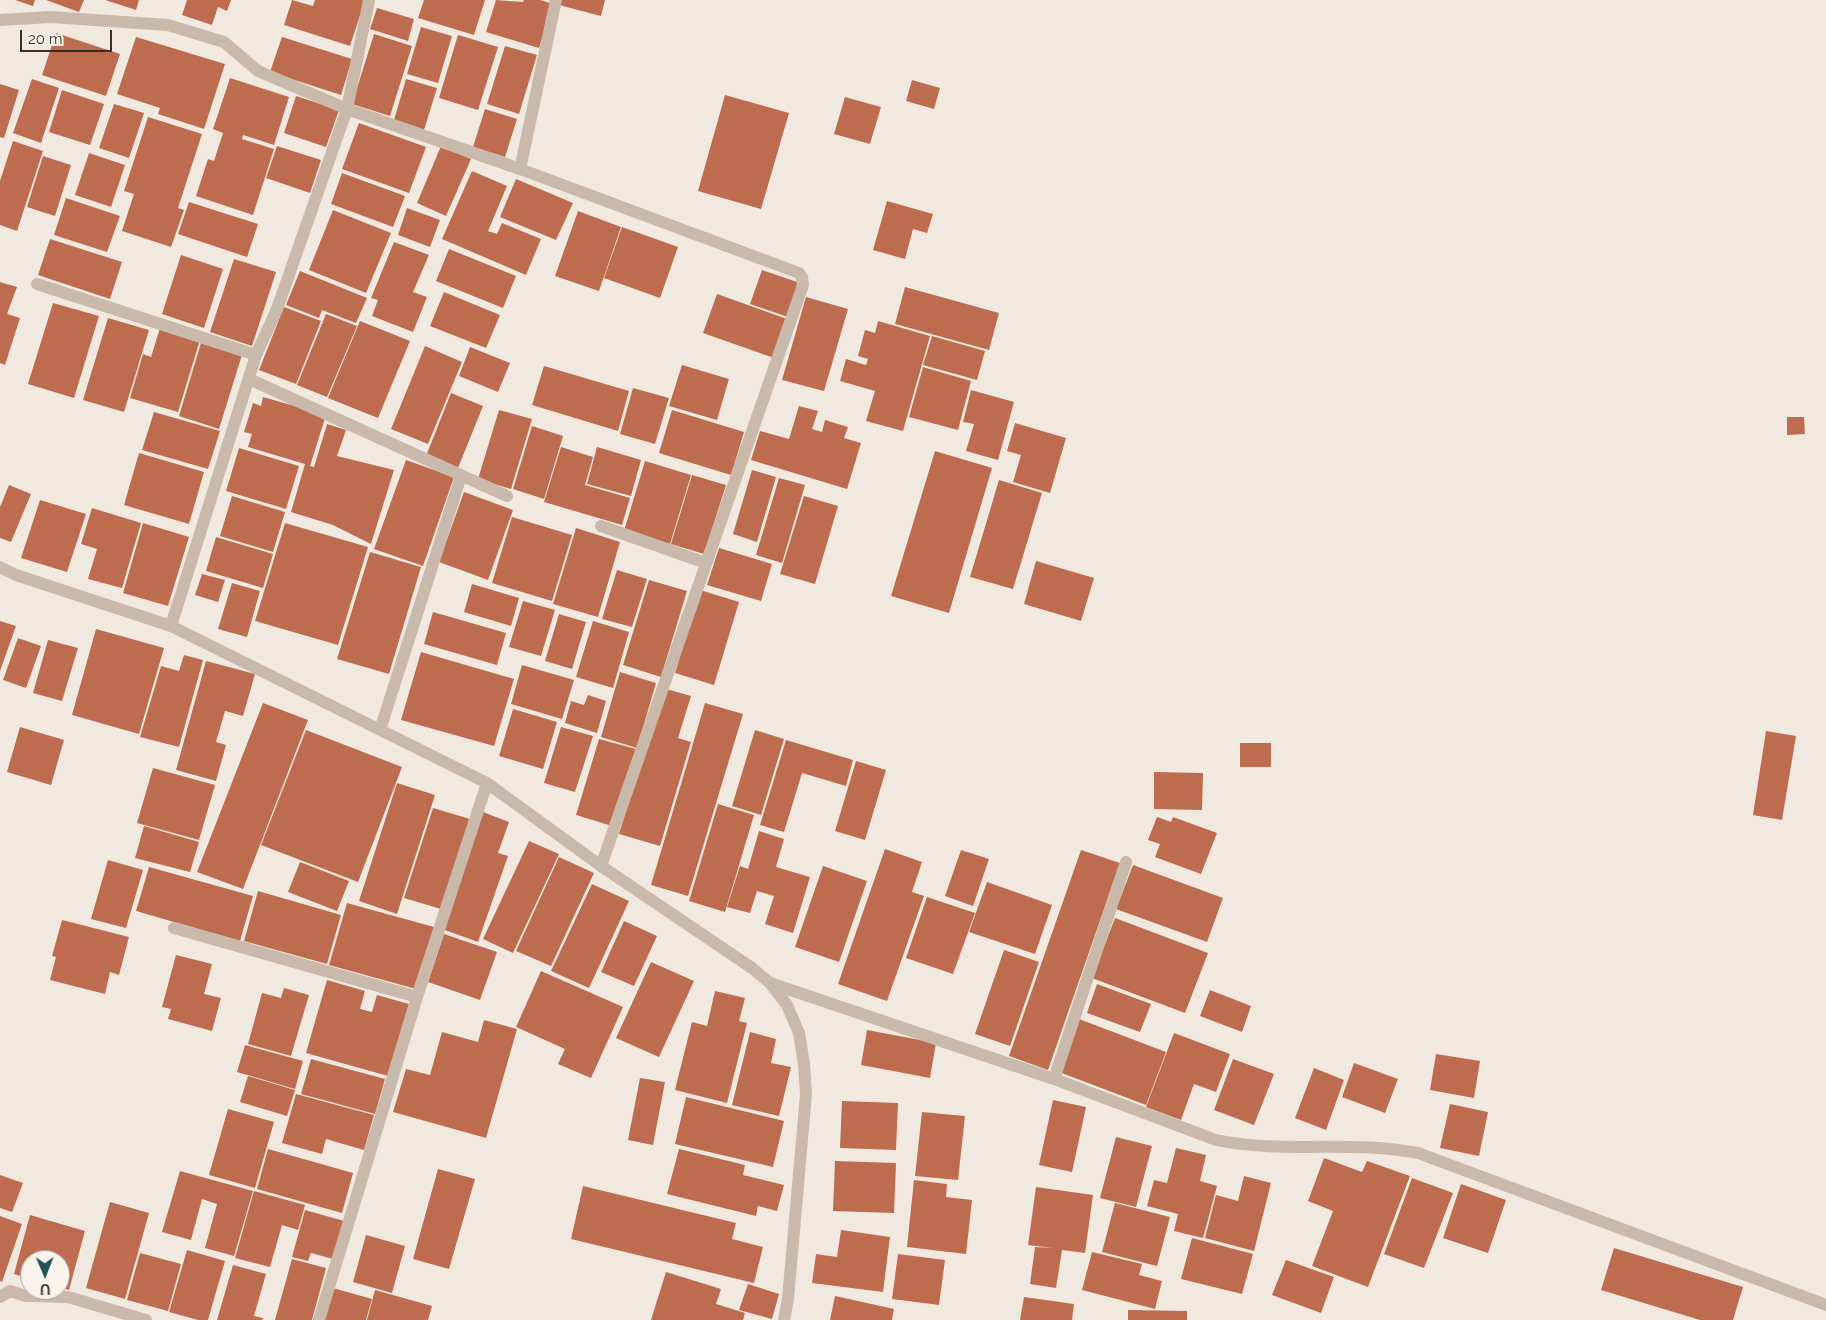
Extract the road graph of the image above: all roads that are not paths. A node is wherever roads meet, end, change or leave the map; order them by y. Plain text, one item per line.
1 (369, 0) edge
2 (556, 0) edge
3 (0, 20) edge
4 (347, 109) junction
5 (520, 169) junction
6 (37, 284) dead end
7 (256, 355) junction
8 (249, 379) junction
9 (461, 476) junction
10 (506, 496) dead end
11 (601, 526) dead end
12 (706, 563) junction
13 (0, 567) edge
14 (170, 626) junction
15 (380, 730) junction
16 (487, 783) junction
17 (1126, 862) dead end
18 (601, 866) junction
19 (174, 928) dead end
20 (770, 983) junction
21 (417, 997) junction
22 (1054, 1079) junction
23 (0, 1297) edge
24 (1826, 1305) edge
25 (146, 1320) edge
26 (319, 1320) edge
27 (784, 1320) edge

1 - 4 street
2 - 5 street
3 - 4 street
4 - 5 street
4 - 7 street
5 - 12 street
6 - 7 street
7 - 8 street
8 - 9 street
8 - 14 street
9 - 10 street
9 - 15 street
11 - 12 street
12 - 18 street
13 - 14 street
14 - 15 street
15 - 16 street
16 - 18 street
16 - 21 street
17 - 22 street
18 - 20 street
19 - 21 street
20 - 22 street
20 - 27 street
21 - 26 street
22 - 24 street
23 - 25 street

